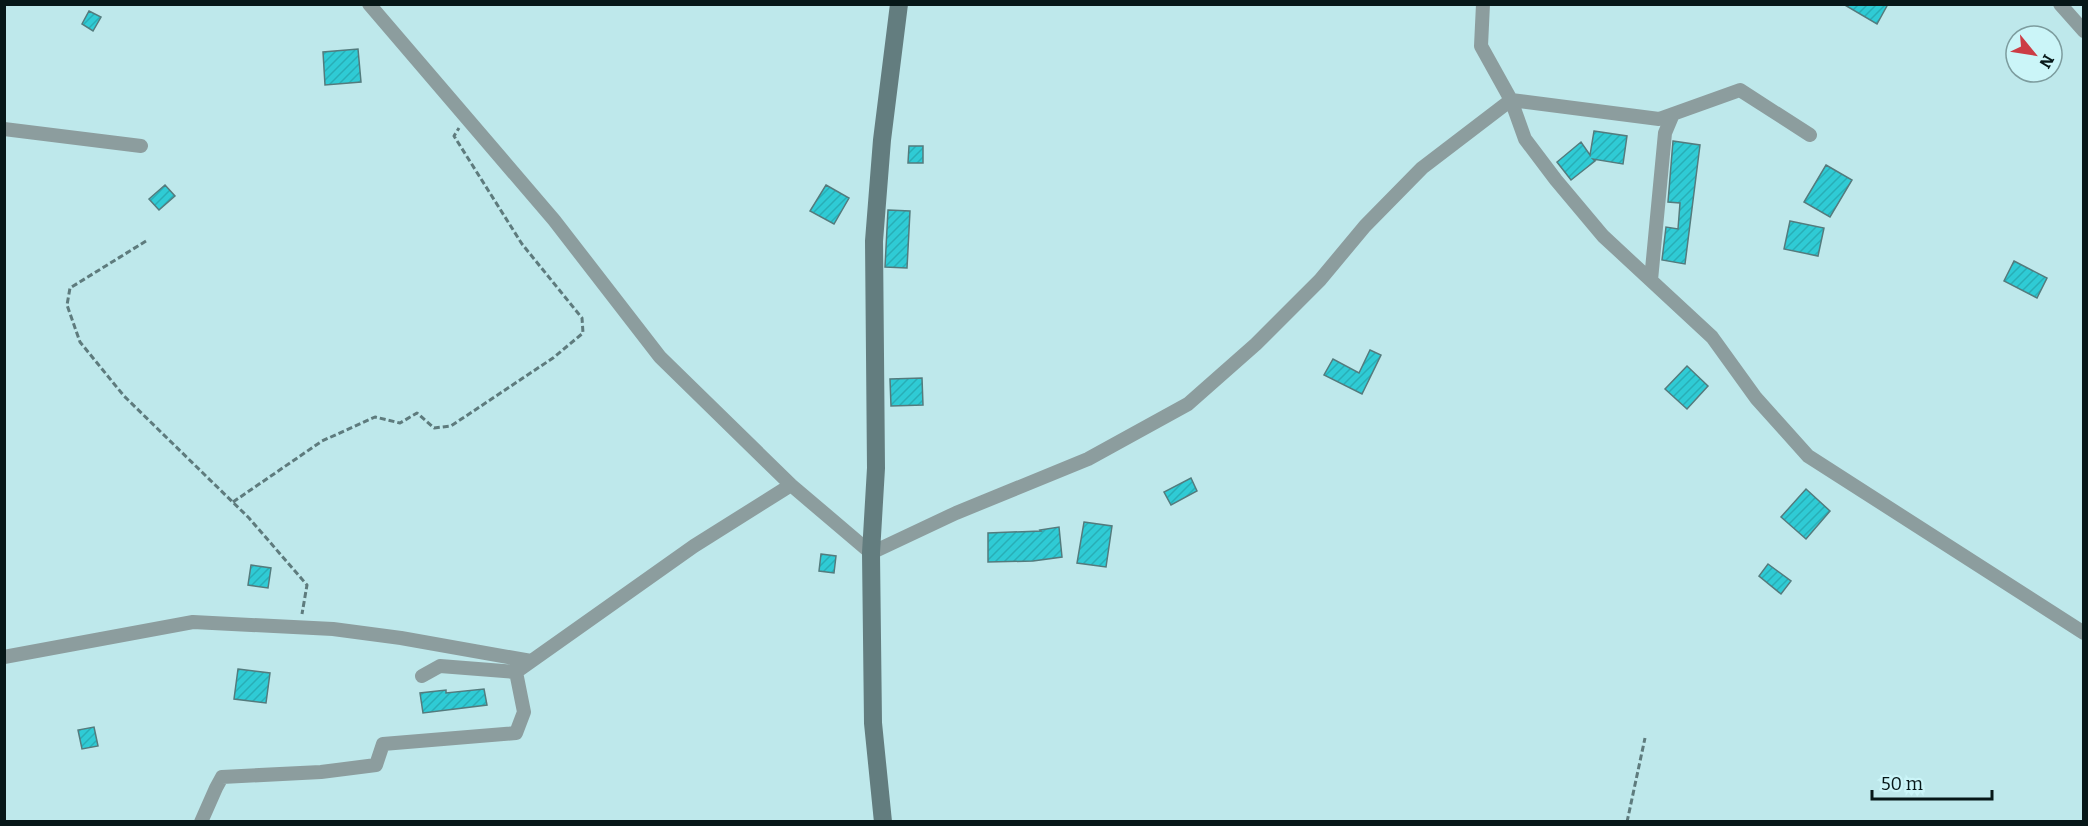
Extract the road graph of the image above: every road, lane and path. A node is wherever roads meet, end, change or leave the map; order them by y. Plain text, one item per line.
1 (369, 4) edge
2 (899, 4) edge
3 (1484, 4) edge
4 (2060, 4) edge
5 (2084, 31) edge
6 (1511, 100) junction
7 (1673, 114) junction
8 (466, 117) junction
9 (4, 129) edge
10 (1810, 135) dead end
11 (141, 146) dead end
12 (146, 241) dead end
13 (1651, 280) junction
14 (791, 485) junction
15 (233, 502) junction
16 (871, 553) junction
17 (300, 628) junction
18 (2084, 633) edge
19 (4, 657) edge
20 (531, 661) junction
21 (516, 672) junction
22 (422, 676) dead end
23 (1645, 738) dead end
24 (201, 822) edge
25 (883, 822) edge
26 (1626, 822) edge

1 - 8 street
2 - 16 street
3 - 6 street
4 - 5 street
6 - 7 street
6 - 13 street
6 - 16 street
7 - 10 street
7 - 13 street
8 - 14 street
8 - 15 path
9 - 11 street
12 - 15 path
13 - 18 street
14 - 16 street
14 - 20 street
15 - 17 path
16 - 25 street
17 - 19 street
17 - 20 street
20 - 21 street
21 - 22 street
21 - 24 street
23 - 26 path

